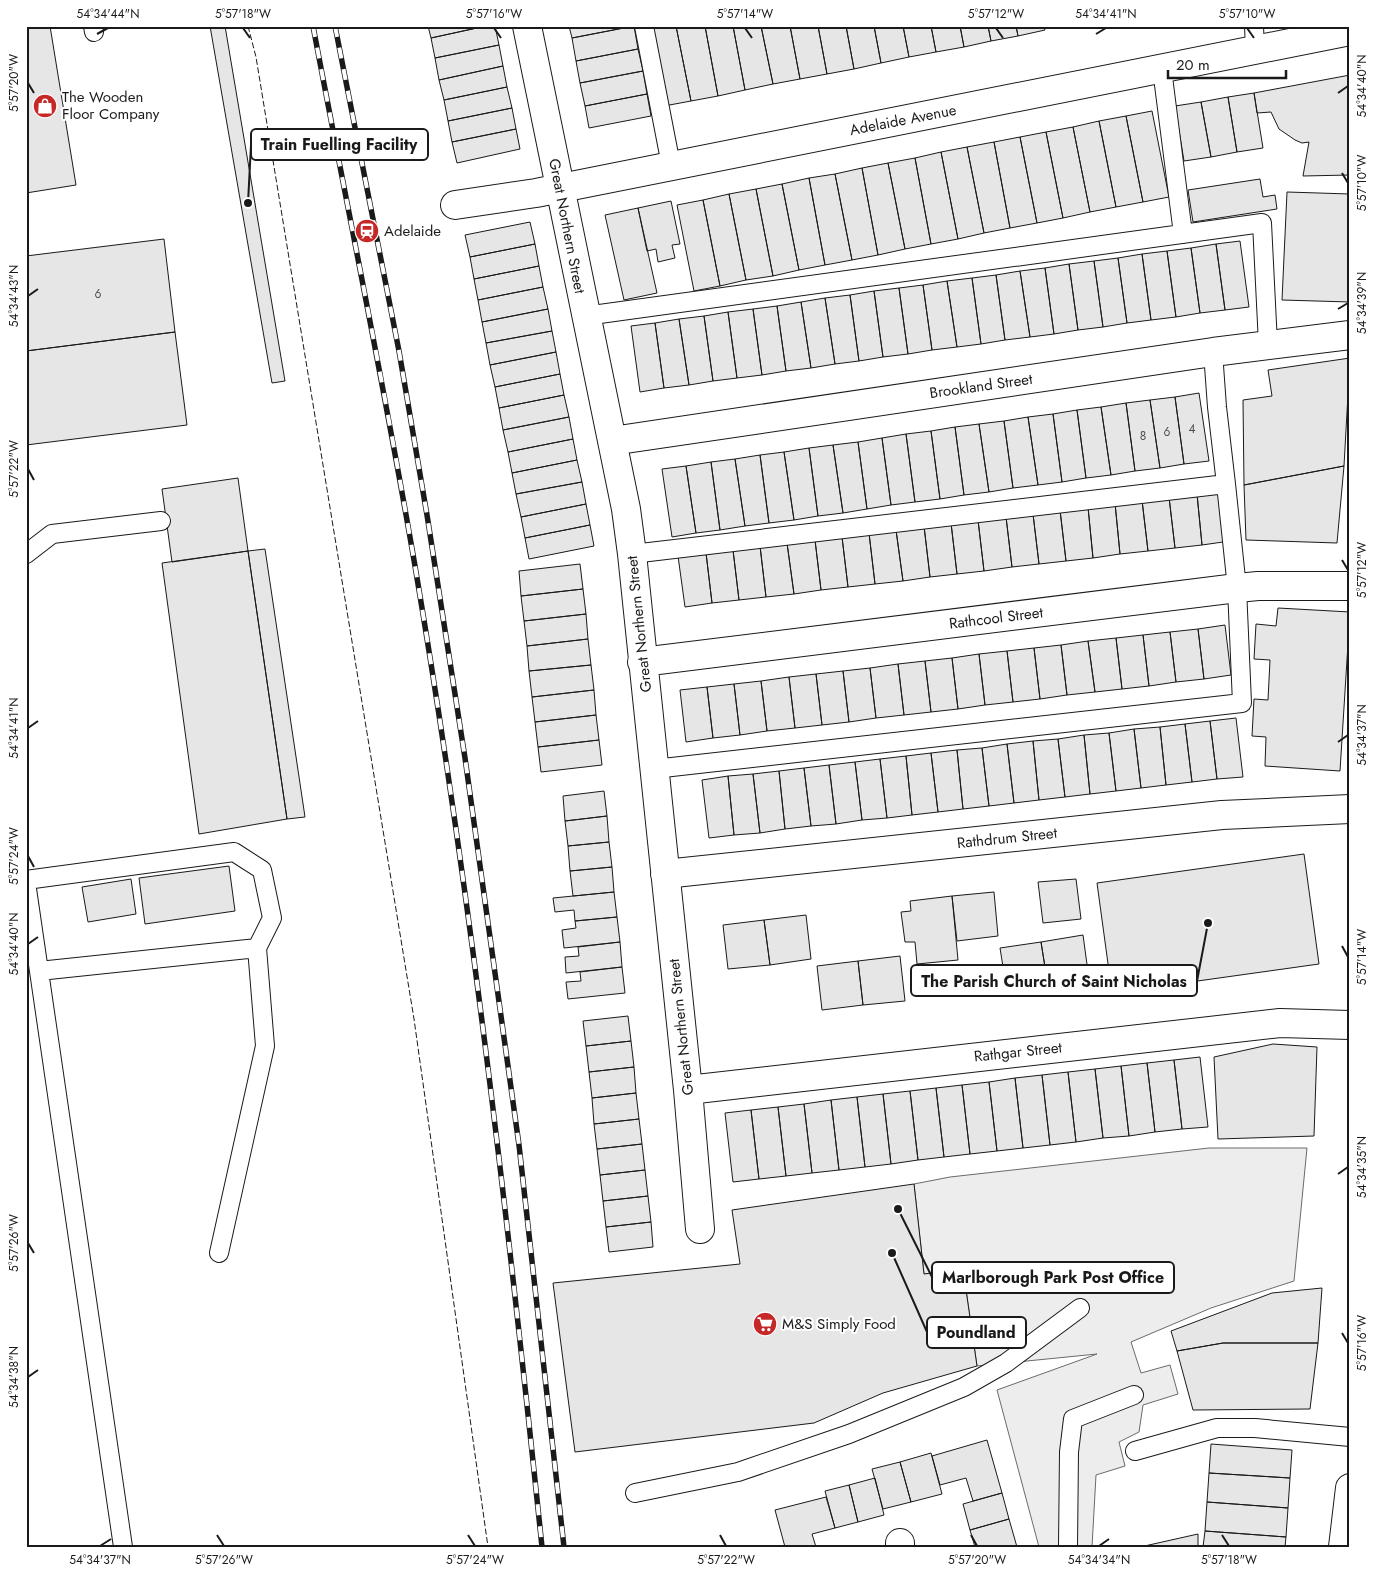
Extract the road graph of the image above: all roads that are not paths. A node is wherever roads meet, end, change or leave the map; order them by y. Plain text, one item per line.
1 (527, 26) edge
2 (644, 26) edge
3 (1350, 31) edge
4 (1255, 38) edge
5 (1162, 69) junction
6 (671, 165) junction
7 (560, 188) junction
8 (455, 205) dead end
9 (1183, 234) junction
10 (586, 316) junction
11 (1350, 335) edge
12 (1268, 344) junction
13 (1213, 352) junction
14 (612, 441) junction
15 (1226, 484) junction
16 (161, 521) dead end
17 (26, 554) edge
18 (632, 554) junction
19 (1350, 586) edge
20 (1237, 588) junction
21 (642, 662) junction
22 (654, 769) junction
23 (1350, 809) edge
24 (665, 874) junction
25 (26, 881) edge
26 (257, 948) junction
27 (39, 971) junction
28 (1350, 1025) edge
29 (688, 1090) junction
30 (700, 1229) dead end
31 (220, 1253) dead end
32 (1080, 1308) dead end
33 (1134, 1395) dead end
34 (1350, 1437) edge
35 (1135, 1451) dead end
36 (1350, 1488) edge
37 (635, 1493) dead end
38 (123, 1547) edge
39 (1068, 1547) edge
40 (1343, 1547) edge

1 - 7 street, Great Northern Street
2 - 6 lane
3 - 4 street, Adelaide Avenue
4 - 5 street, Adelaide Avenue
5 - 6 street, Adelaide Avenue
5 - 9 lane
6 - 7 street, Adelaide Avenue
7 - 8 street, Adelaide Avenue
7 - 10 street, Great Northern Street
9 - 10 lane
9 - 12 lane
10 - 14 street, Great Northern Street
11 - 12 street, Brookland Street
12 - 13 street, Brookland Street
13 - 14 street, Brookland Street
13 - 15 lane
14 - 18 street, Great Northern Street
15 - 18 lane
15 - 20 lane
16 - 17 lane
18 - 21 street, Great Northern Street
19 - 20 street, Rathcool Street
20 - 21 street, Rathcool Street
20 - 22 lane
21 - 22 street, Great Northern Street
22 - 24 street, Great Northern Street
23 - 24 street, Rathdrum Street
24 - 29 street, Great Northern Street
25 - 26 lane
25 - 27 lane
26 - 27 lane
26 - 31 lane
27 - 38 lane
28 - 29 street, Rathgar Street
29 - 30 street, Great Northern Street
32 - 37 lane
33 - 39 lane
34 - 35 lane
36 - 40 street

